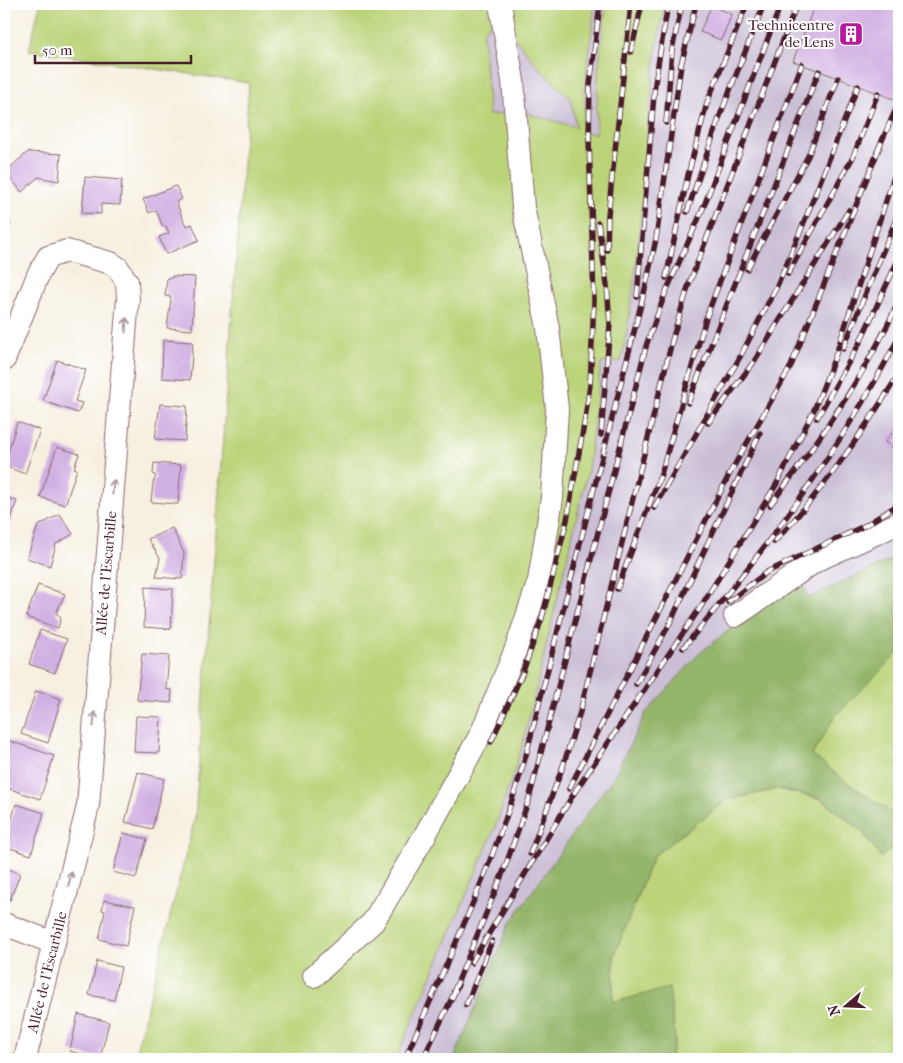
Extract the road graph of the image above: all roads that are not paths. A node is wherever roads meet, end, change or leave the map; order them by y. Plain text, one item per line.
1 (500, 4) edge
2 (4, 360) edge
3 (899, 523) edge
4 (735, 616) dead end
5 (4, 924) edge
6 (54, 943) junction
7 (314, 976) dead end
8 (25, 1059) edge

1 - 7 street
6 -> 2 street, Allée de l'Escarbille
3 - 4 street
5 - 6 street
6 - 8 street, Allée de l'Escarbille

